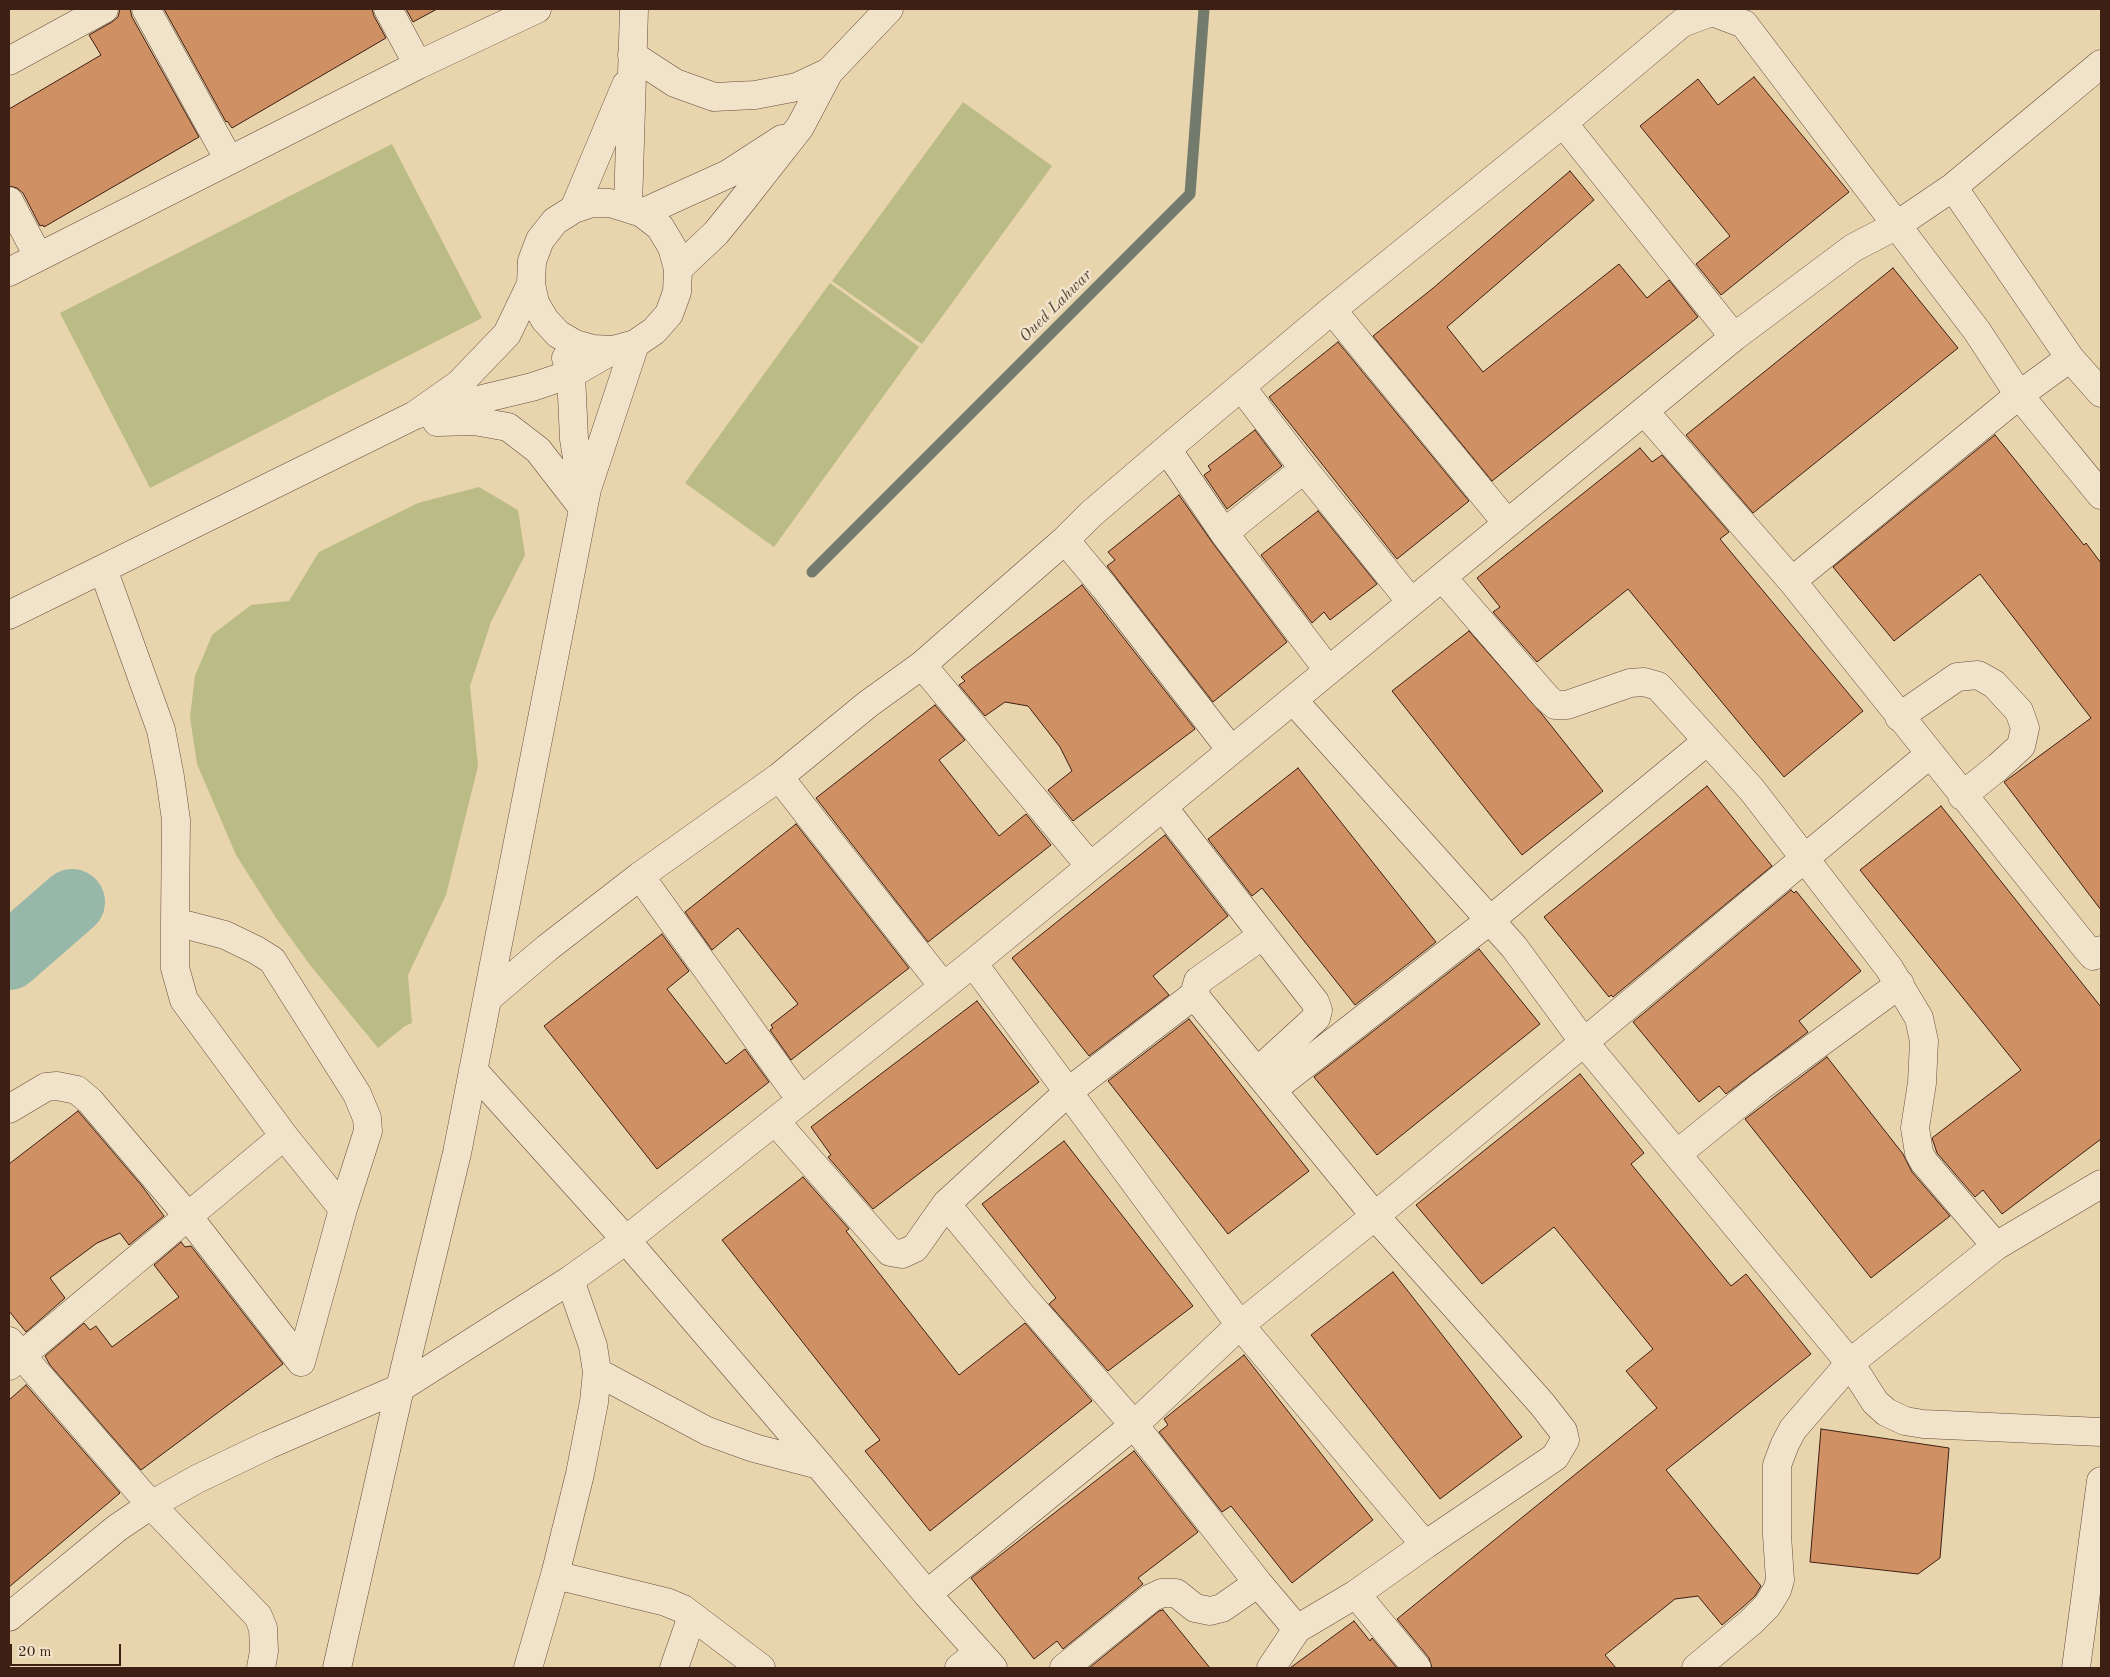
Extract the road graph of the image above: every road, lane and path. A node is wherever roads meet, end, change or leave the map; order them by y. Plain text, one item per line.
1 (104, 9) edge
2 (146, 9) edge
3 (388, 9) edge
4 (537, 9) edge
5 (634, 9) edge
6 (890, 9) edge
7 (9, 60) edge
8 (633, 61) junction
9 (2101, 64) edge
10 (418, 65) junction
11 (829, 72) junction
12 (1563, 123) junction
13 (800, 127) junction
14 (229, 160) junction
15 (1953, 187) junction
16 (9, 201) edge
17 (574, 209) junction
18 (635, 210) junction
19 (1897, 225) junction
20 (38, 256) junction
21 (678, 269) junction
22 (9, 272) edge
23 (531, 284) junction
24 (1332, 310) junction
25 (558, 334) junction
26 (1734, 337) junction
27 (624, 347) junction
28 (2070, 358) junction
29 (571, 374) junction
30 (1242, 388) junction
31 (2101, 393) edge
32 (2019, 395) junction
33 (1644, 411) junction
34 (406, 420) junction
35 (1166, 449) junction
36 (1304, 469) junction
37 (2101, 495) edge
38 (585, 498) junction
39 (1507, 523) junction
40 (1224, 533) junction
41 (1066, 540) junction
42 (103, 570) junction
43 (1442, 577) junction
44 (1792, 582) junction
45 (1411, 602) junction
46 (9, 615) edge
47 (922, 665) junction
48 (1328, 670) junction
49 (1293, 700) junction
50 (1899, 717) junction
51 (1706, 742) junction
52 (1231, 750) junction
53 (1930, 754) junction
54 (780, 777) junction
55 (1962, 796) junction
56 (1163, 807) junction
57 (1805, 858) junction
58 (1090, 866) junction
59 (640, 876) junction
60 (1490, 921) junction
61 (175, 922) junction
62 (1263, 935) junction
63 (2098, 957) edge
64 (973, 963) junction
65 (1900, 984) junction
66 (943, 986) junction
67 (1194, 995) junction
68 (488, 998) junction
69 (1583, 1041) junction
70 (473, 1070) junction
71 (1265, 1081) junction
72 (1069, 1091) junction
73 (801, 1100) junction
74 (9, 1109) edge
75 (775, 1120) junction
76 (284, 1136) junction
77 (1677, 1154) junction
78 (2101, 1184) edge
79 (946, 1204) junction
80 (343, 1210) junction
81 (187, 1215) junction
82 (1375, 1216) junction
83 (626, 1240) junction
84 (1996, 1246) junction
85 (570, 1280) junction
86 (1240, 1325) junction
87 (13, 1354) edge
88 (1850, 1363) junction
89 (597, 1372) junction
90 (400, 1388) junction
91 (1134, 1425) junction
92 (2101, 1432) edge
93 (819, 1465) junction
94 (2101, 1481) edge
95 (150, 1505) junction
96 (1425, 1544) junction
97 (555, 1575) junction
98 (1258, 1583) junction
99 (927, 1594) junction
100 (1356, 1594) junction
101 (692, 1616) junction
102 (9, 1617) edge
103 (1297, 1629) junction
104 (977, 1663) edge
105 (260, 1668) edge
106 (337, 1668) edge
107 (528, 1668) edge
108 (674, 1668) edge
109 (761, 1668) edge
110 (1064, 1668) edge
111 (1271, 1668) edge
112 (1417, 1668) edge
113 (1696, 1668) edge
114 (2053, 1668) edge
115 (2078, 1668) edge

1 - 7 street
2 - 14 street
3 - 10 street
4 - 10 street
5 - 8 street
6 - 11 street
8 - 11 street
8 - 17 street
8 - 18 street
9 - 15 street
10 - 14 street
11 - 13 street
12 - 19 street
12 - 24 street
12 - 26 street
13 - 18 street
13 - 21 street
14 - 20 street
15 - 19 street
15 - 28 street
16 - 20 street
17 - 18 street
17 - 23 street
18 - 21 street
19 - 26 street
19 - 32 street
20 - 22 street
21 - 27 street
23 - 25 street
23 - 34 street
24 - 30 street
24 - 39 street
25 - 27 street
25 - 29 street
26 - 33 street
27 - 29 street
27 - 38 street
28 - 31 street
28 - 32 street
29 - 34 street
29 - 38 street
30 - 35 street
30 - 36 street
32 - 37 street
32 - 44 street
33 - 39 street
33 - 44 street
34 - 38 street
34 - 42 street
35 - 40 street
35 - 41 street
36 - 40 street
36 - 45 street
38 - 68 street
39 - 43 street
40 - 48 street
41 - 47 street
41 - 52 street
42 - 46 street
42 - 61 street
43 - 45 street
43 - 51 street
44 - 50 street
45 - 48 street
47 - 54 street
47 - 58 street
48 - 49 street
49 - 52 street
49 - 60 street
50 - 53 street
50 - 55 street
51 - 57 street
51 - 60 street
52 - 56 street
53 - 55 street
53 - 57 street
54 - 59 street
54 - 66 street
55 - 63 street
56 - 58 street
56 - 62 street
57 - 65 street
57 - 69 street
58 - 64 street
59 - 68 street
59 - 73 street
60 - 69 street
60 - 71 street
61 - 76 street
61 - 80 street
62 - 67 street
62 - 71 street
64 - 66 street
64 - 72 street
65 - 77 street
65 - 84 street
66 - 73 street
67 - 71 street
67 - 72 street
68 - 70 street
69 - 77 street
69 - 82 street
70 - 83 street
70 - 90 street
71 - 82 street
72 - 79 street
72 - 86 street
73 - 75 street
74 - 81 street
75 - 79 street
75 - 83 street
76 - 80 street
76 - 81 street
77 - 88 street
78 - 84 street
79 - 91 street
80 - 81 street
81 - 87 street
82 - 86 street
82 - 96 street
83 - 85 street
83 - 93 street
84 - 88 street
85 - 89 street
85 - 90 street
86 - 91 street
86 - 96 street
87 - 95 street
88 - 92 street
88 - 113 street
89 - 93 street
89 - 97 street
90 - 95 street
90 - 106 street
91 - 98 street
91 - 99 street
93 - 99 street
94 - 115 street
95 - 102 street
95 - 105 street
96 - 100 street
97 - 101 street
97 - 107 street
98 - 103 street
98 - 110 street
99 - 104 street
100 - 103 street
100 - 112 street
101 - 108 street
101 - 109 street
103 - 111 street
114 - 115 street

